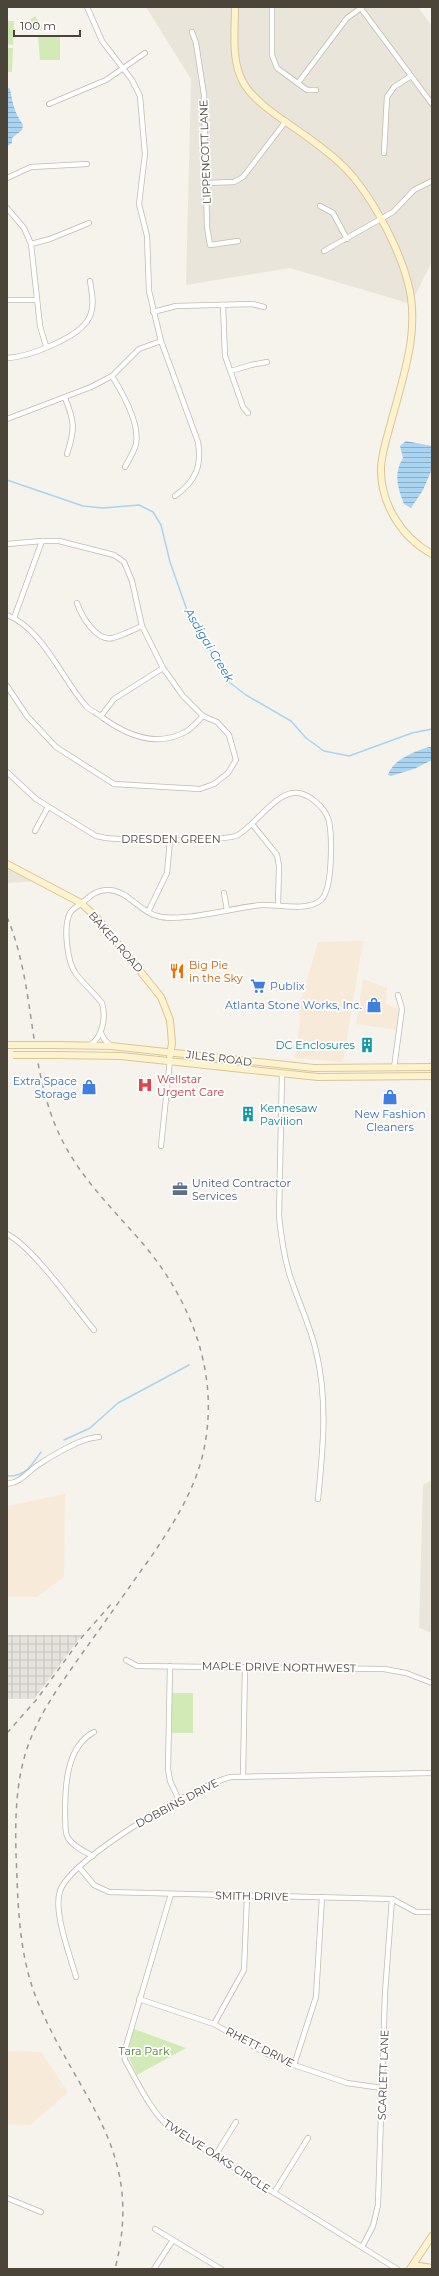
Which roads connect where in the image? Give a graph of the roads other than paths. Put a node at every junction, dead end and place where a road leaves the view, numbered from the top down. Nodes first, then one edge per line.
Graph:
1 (87, 7) edge
2 (235, 7) edge
3 (272, 7) edge
4 (361, 7) edge
5 (192, 32) dead end
6 (145, 53) dead end
7 (122, 69) junction
8 (411, 76) junction
9 (298, 83) junction
10 (316, 90) dead end
11 (50, 104) dead end
12 (432, 104) edge
13 (286, 120) junction
14 (384, 153) dead end
15 (87, 164) dead end
16 (7, 178) edge
17 (432, 181) edge
18 (206, 183) junction
19 (320, 206) dead end
20 (7, 208) edge
21 (380, 220) junction
22 (89, 223) dead end
23 (347, 239) junction
24 (238, 241) dead end
25 (31, 244) junction
26 (324, 251) dead end
27 (90, 281) dead end
28 (7, 300) edge
29 (36, 300) junction
30 (223, 305) junction
31 (264, 307) dead end
32 (153, 312) junction
33 (161, 340) junction
34 (46, 346) junction
35 (7, 358) edge
36 (267, 362) dead end
37 (231, 371) junction
38 (112, 376) junction
39 (65, 398) junction
40 (248, 413) dead end
41 (7, 419) edge
42 (67, 454) dead end
43 (125, 466) dead end
44 (175, 496) dead end
45 (42, 541) junction
46 (7, 544) edge
47 (432, 554) edge
48 (77, 603) dead end
49 (7, 615) edge
50 (14, 618) junction
51 (142, 626) junction
52 (163, 668) junction
53 (7, 686) edge
54 (101, 716) junction
55 (203, 716) junction
56 (7, 772) edge
57 (9, 778) edge
58 (48, 807) junction
59 (252, 824) junction
60 (35, 831) dead end
61 (170, 840) junction
62 (7, 864) edge
63 (224, 892) dead end
64 (81, 903) junction
65 (278, 905) junction
66 (227, 910) junction
67 (148, 912) junction
68 (398, 996) dead end
69 (101, 1033) junction
70 (10, 1045) edge
71 (90, 1045) junction
72 (111, 1046) junction
73 (171, 1052) junction
74 (10, 1055) edge
75 (170, 1060) junction
76 (432, 1067) edge
77 (394, 1068) junction
78 (282, 1073) junction
79 (432, 1076) edge
80 (161, 1146) dead end
81 (7, 1234) edge
82 (94, 1330) dead end
83 (99, 1437) dead end
84 (7, 1484) edge
85 (318, 1499) dead end
86 (126, 1660) dead end
87 (170, 1666) junction
88 (246, 1667) junction
89 (432, 1683) edge
90 (94, 1732) dead end
91 (432, 1773) edge
92 (243, 1777) junction
93 (179, 1800) junction
94 (93, 1856) junction
95 (79, 1867) junction
96 (171, 1894) junction
97 (247, 1896) junction
98 (322, 1897) junction
99 (392, 1899) junction
100 (432, 1912) edge
101 (76, 1977) dead end
102 (139, 1999) junction
103 (214, 2024) junction
104 (294, 2065) junction
105 (382, 2088) junction
106 (236, 2122) dead end
107 (308, 2138) dead end
108 (215, 2156) junction
109 (274, 2193) junction
110 (7, 2198) edge
111 (41, 2212) dead end
112 (156, 2229) dead end
113 (432, 2236) edge
114 (173, 2240) junction
115 (362, 2247) junction
116 (411, 2267) edge
117 (432, 2268) edge
118 (154, 2269) edge
119 (221, 2269) edge
120 (397, 2269) edge

1 - 7 street
2 - 13 street
3 - 9 street
4 - 8 street
4 - 9 street
5 - 18 street, LIPPENCOTT LANE
6 - 7 street
7 - 11 street
7 - 32 street
8 - 12 street
8 - 14 street
9 - 10 street
13 - 18 street
13 - 21 street
15 - 16 street
17 - 21 street
18 - 24 street, LIPPENCOTT LANE
19 - 23 street
20 - 25 street
21 - 23 street
21 - 47 street
22 - 25 street
23 - 26 street
25 - 29 street
27 - 34 street
28 - 29 street
29 - 34 street
30 - 31 street
30 - 32 street
30 - 37 street
32 - 33 street
33 - 38 street
33 - 44 street
34 - 35 street
36 - 37 street
37 - 40 street
38 - 39 street
38 - 43 street
39 - 41 street
39 - 42 street
45 - 46 street
45 - 50 street
45 - 51 street
48 - 51 street
49 - 50 street
50 - 54 street
51 - 52 street
52 - 54 street
52 - 55 street
53 - 55 street
54 - 55 street
56 - 57 street, DRESDEN GREEN
57 - 58 street, DRESDEN GREEN
58 - 60 street
58 - 61 street, DRESDEN GREEN
59 - 61 street, DRESDEN GREEN
59 - 65 street
59 - 65 street, DRESDEN GREEN
61 - 67 street
62 - 64 street, BAKER ROAD
63 - 66 street
64 - 67 street, DRESDEN GREEN
64 - 69 street, DRESDEN GREEN
64 - 73 street, BAKER ROAD
65 - 66 street, DRESDEN GREEN
66 - 67 street, DRESDEN GREEN
68 - 77 street
69 - 71 street
69 - 72 street
70 - 71 street, JILES ROAD, bridge
71 - 72 street, JILES ROAD
72 - 73 street, JILES ROAD
73 - 75 street, BAKER ROAD
73 - 77 street, JILES ROAD
74 - 75 street, JILES ROAD, bridge
75 - 78 street, JILES ROAD
75 - 80 street
76 - 77 street, JILES ROAD
78 - 79 street, JILES ROAD
78 - 85 street
81 - 82 street
83 - 84 street
86 - 87 street, MAPLE DRIVE NORTHWEST
87 - 88 street, MAPLE DRIVE NORTHWEST
87 - 93 street
88 - 89 street, MAPLE DRIVE NORTHWEST
88 - 92 street
90 - 94 street
91 - 92 street, DOBBINS DRIVE
92 - 93 street, DOBBINS DRIVE
93 - 94 street, DOBBINS DRIVE
94 - 95 street, DOBBINS DRIVE
95 - 96 street, SMITH DRIVE
95 - 101 street, DOBBINS DRIVE
96 - 97 street, SMITH DRIVE
96 - 102 street, TWELVE OAKS CIRCLE
97 - 98 street, SMITH DRIVE
97 - 103 street
98 - 99 street, SMITH DRIVE
98 - 104 street
99 - 100 street, SMITH DRIVE
99 - 105 street, SCARLETT LANE
102 - 103 street, RHETT DRIVE
102 - 108 street, TWELVE OAKS CIRCLE
103 - 104 street, RHETT DRIVE
104 - 105 street, RHETT DRIVE
105 - 115 street, SCARLETT LANE
106 - 108 street
107 - 109 street
108 - 109 street, TWELVE OAKS CIRCLE
109 - 115 street, TWELVE OAKS CIRCLE
110 - 111 street
112 - 114 street
113 - 116 street
114 - 118 street
114 - 119 street
115 - 120 street, TWELVE OAKS CIRCLE
116 - 117 street

